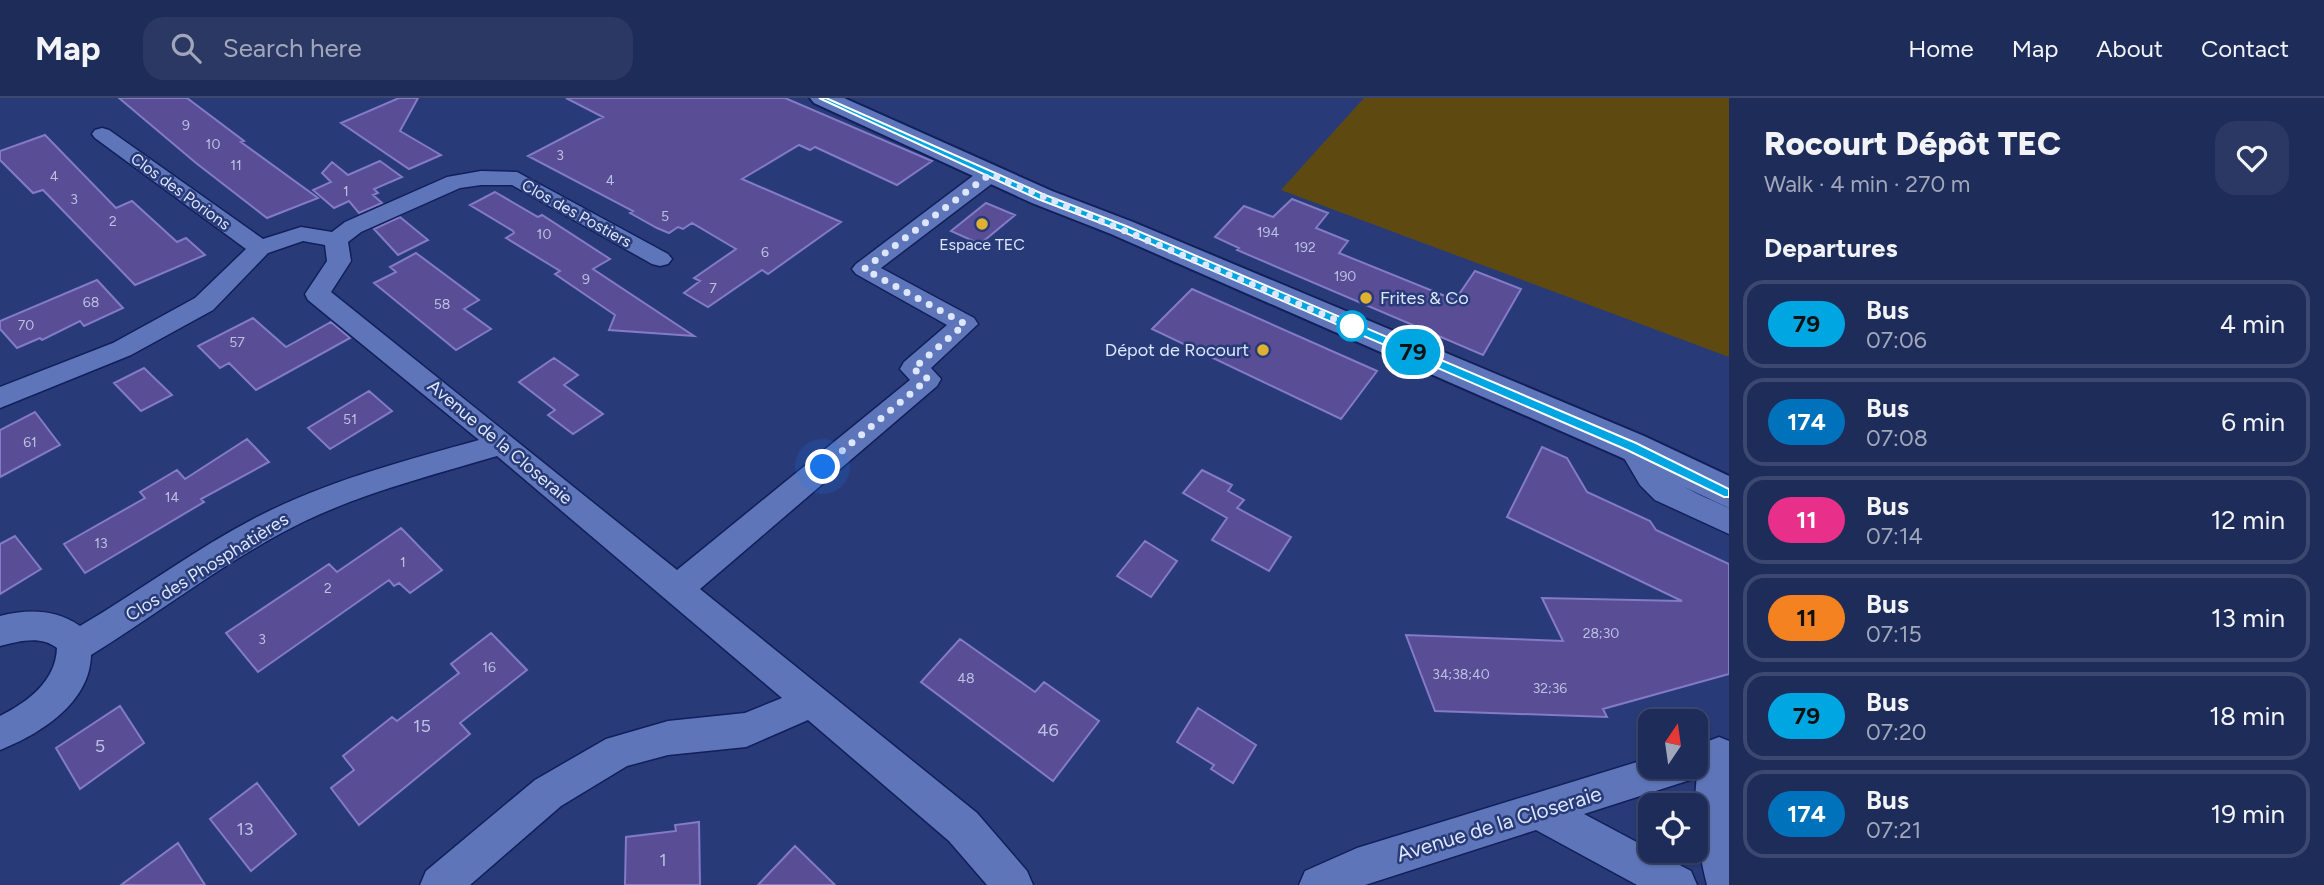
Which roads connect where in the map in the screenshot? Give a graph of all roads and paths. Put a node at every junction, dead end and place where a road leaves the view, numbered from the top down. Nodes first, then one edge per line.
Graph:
1 (823, 98) edge
2 (102, 134) dead end
3 (990, 174) junction
4 (336, 240) junction
5 (260, 248) junction
6 (660, 259) dead end
7 (0, 398) edge
8 (503, 444) junction
9 (1632, 446) junction
10 (1729, 483) edge
11 (1729, 493) edge
12 (1729, 522) edge
13 (676, 590) junction
14 (0, 631) edge
15 (74, 647) junction
16 (811, 702) junction
17 (0, 733) edge
18 (1714, 755) edge
19 (1641, 779) edge
20 (1541, 812) junction
21 (440, 885) edge
22 (1013, 885) edge
23 (1319, 885) edge
24 (1677, 885) edge
25 (1727, 885) edge

1 - 3 main road
2 - 5 street, Clos des Porions
3 - 9 main road
3 - 13 street
4 - 5 street
4 - 6 street, Clos des Postiers
4 - 8 street, Avenue de la Closeraie
5 - 7 street
8 - 13 street, Avenue de la Closeraie
8 - 15 street, Clos des Phosphatières
9 - 10 main road
9 - 11 main road
9 - 12 street
13 - 16 street, Avenue de la Closeraie
14 - 15 street
15 - 17 street
16 - 21 street
16 - 22 street, Avenue de la Closeraie
18 - 25 street
19 - 20 street, Avenue de la Closeraie
20 - 23 street, Avenue de la Closeraie
20 - 24 street

